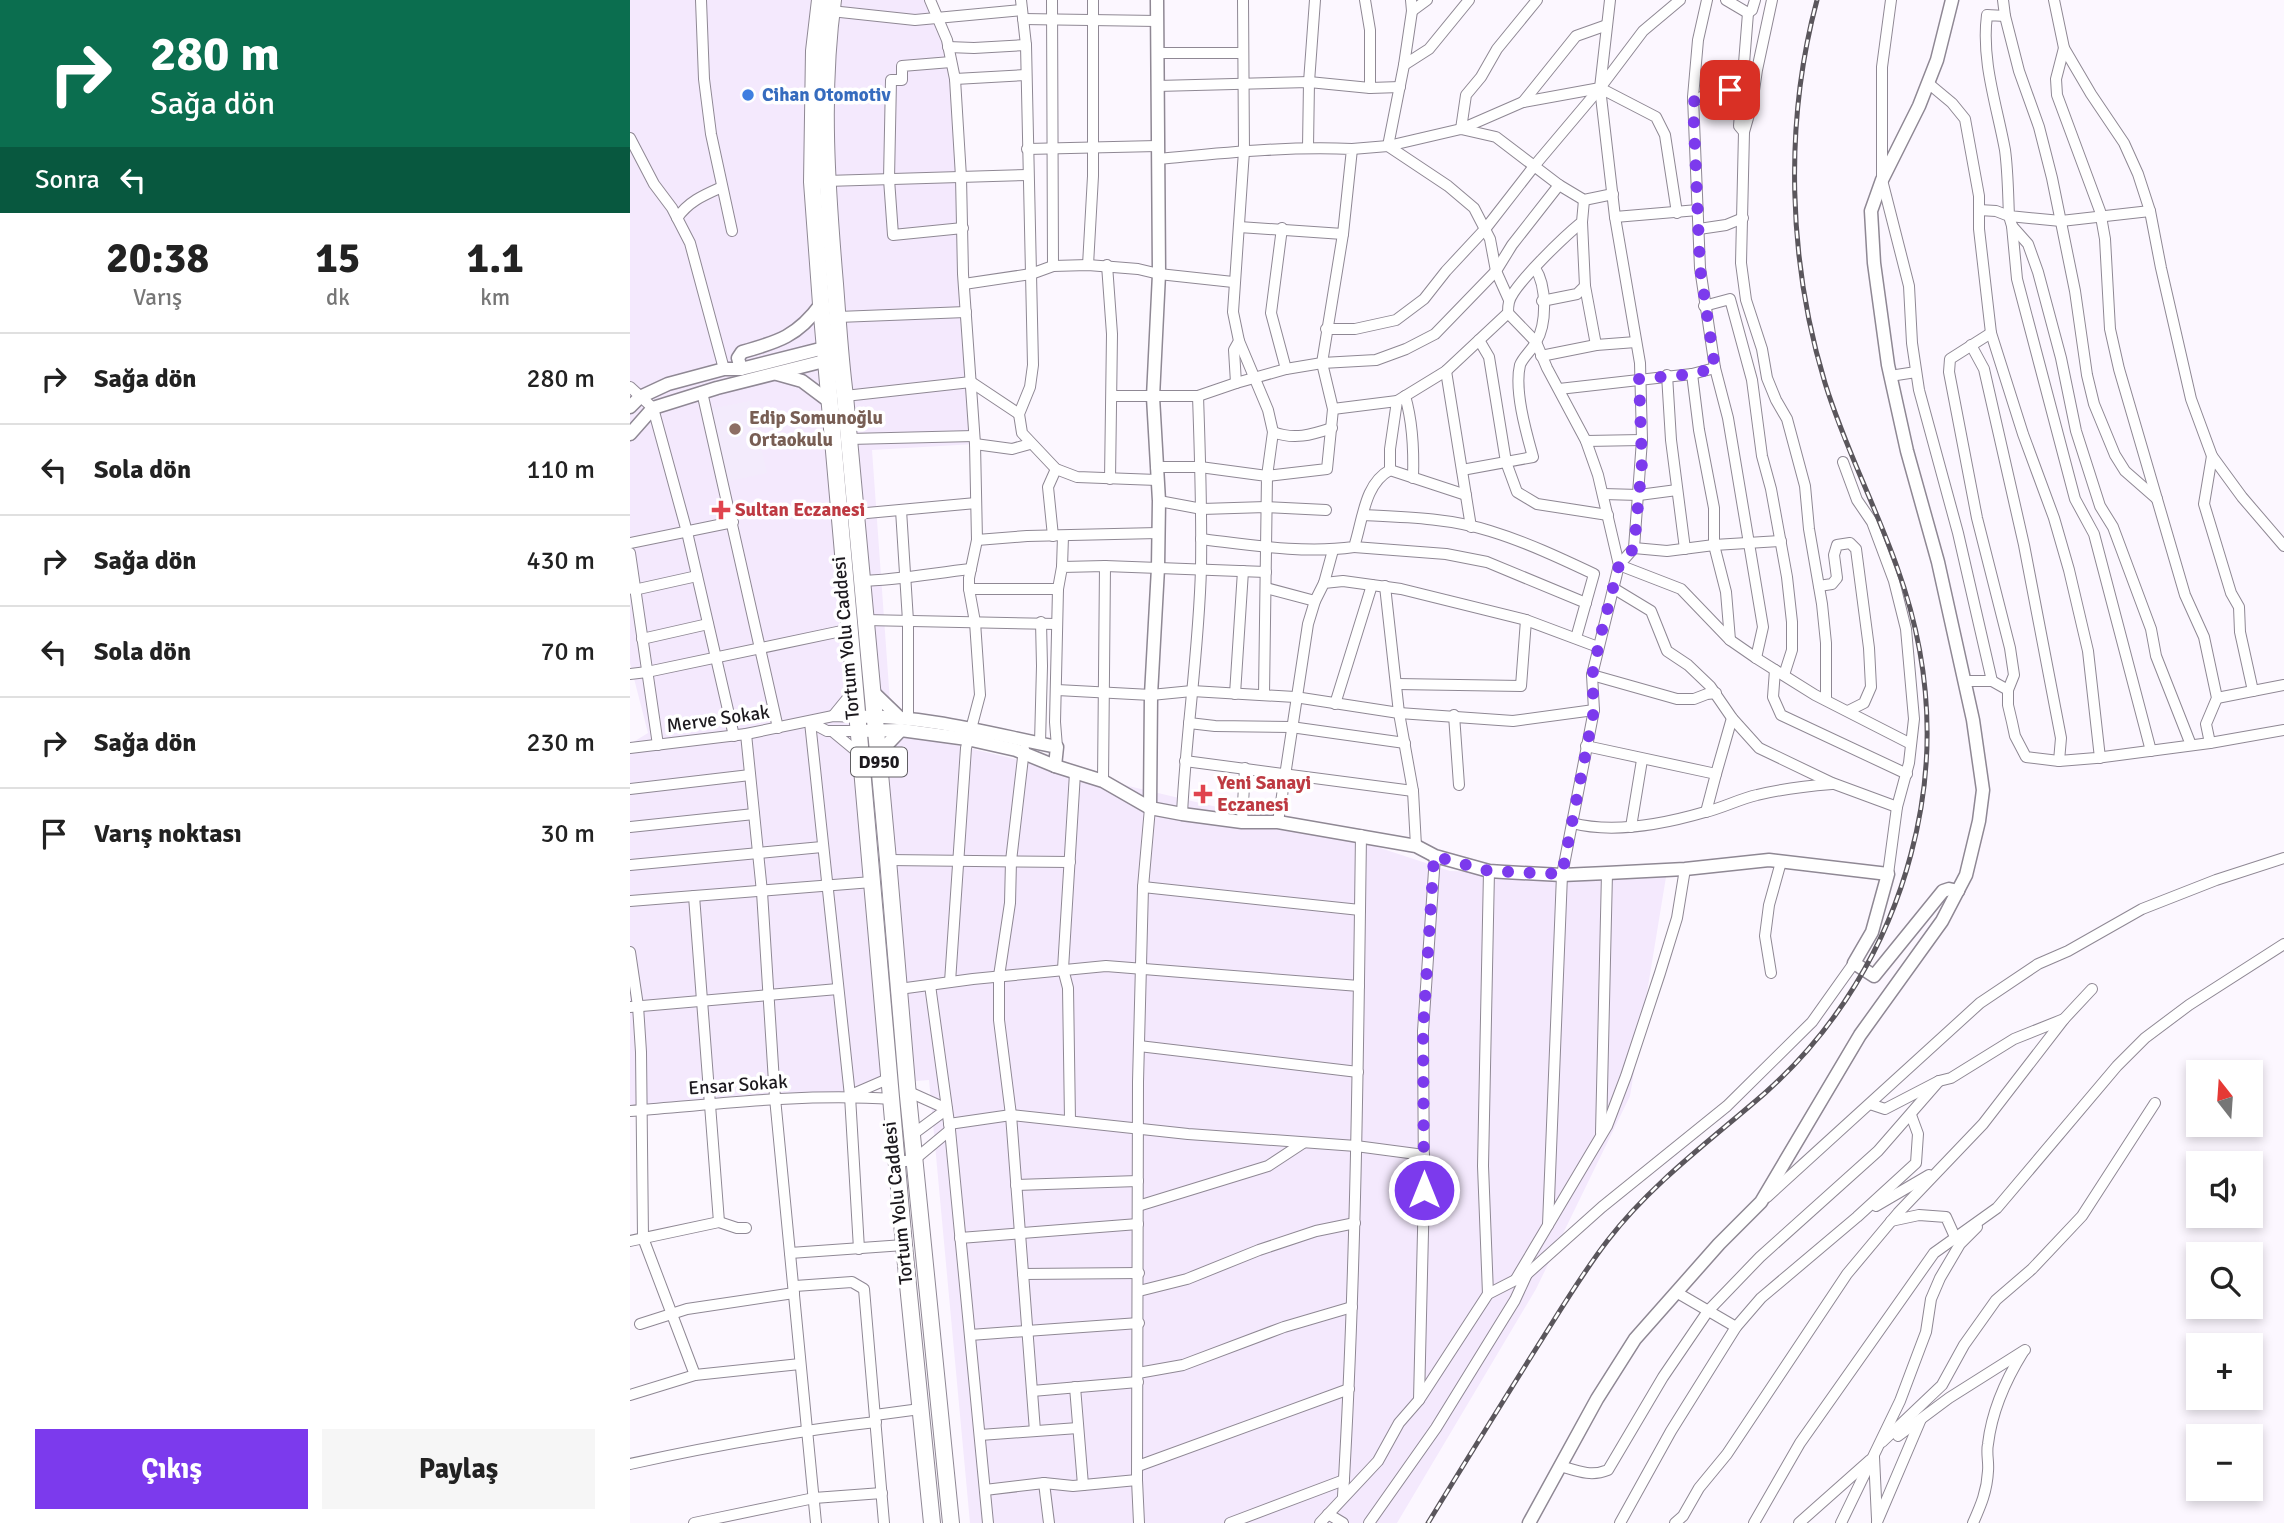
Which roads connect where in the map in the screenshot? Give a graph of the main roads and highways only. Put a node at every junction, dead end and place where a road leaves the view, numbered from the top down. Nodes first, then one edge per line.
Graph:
1 (828, 4) edge
2 (832, 352) junction
3 (838, 399) junction
4 (858, 624) junction
5 (867, 723) junction
6 (900, 1095) junction
7 (932, 1523) edge
8 (951, 1523) edge

1 - 2 highway, Tortum Yolu Caddesi / D950
1 - 2 highway, Tortum Yolu Caddesi / D950
2 - 3 highway, Tortum Yolu Caddesi / D950
3 - 4 highway, Tortum Yolu Caddesi / D950
3 - 4 highway, Tortum Yolu Caddesi / D950
4 - 5 highway, Tortum Yolu Caddesi / D950
4 - 5 highway, Tortum Yolu Caddesi / D950
5 - 6 highway, Tortum Yolu Caddesi / D950
5 - 6 highway, Tortum Yolu Caddesi / D950
6 - 7 highway, Tortum Yolu Caddesi / D950
6 - 8 highway, Tortum Yolu Caddesi / D950

